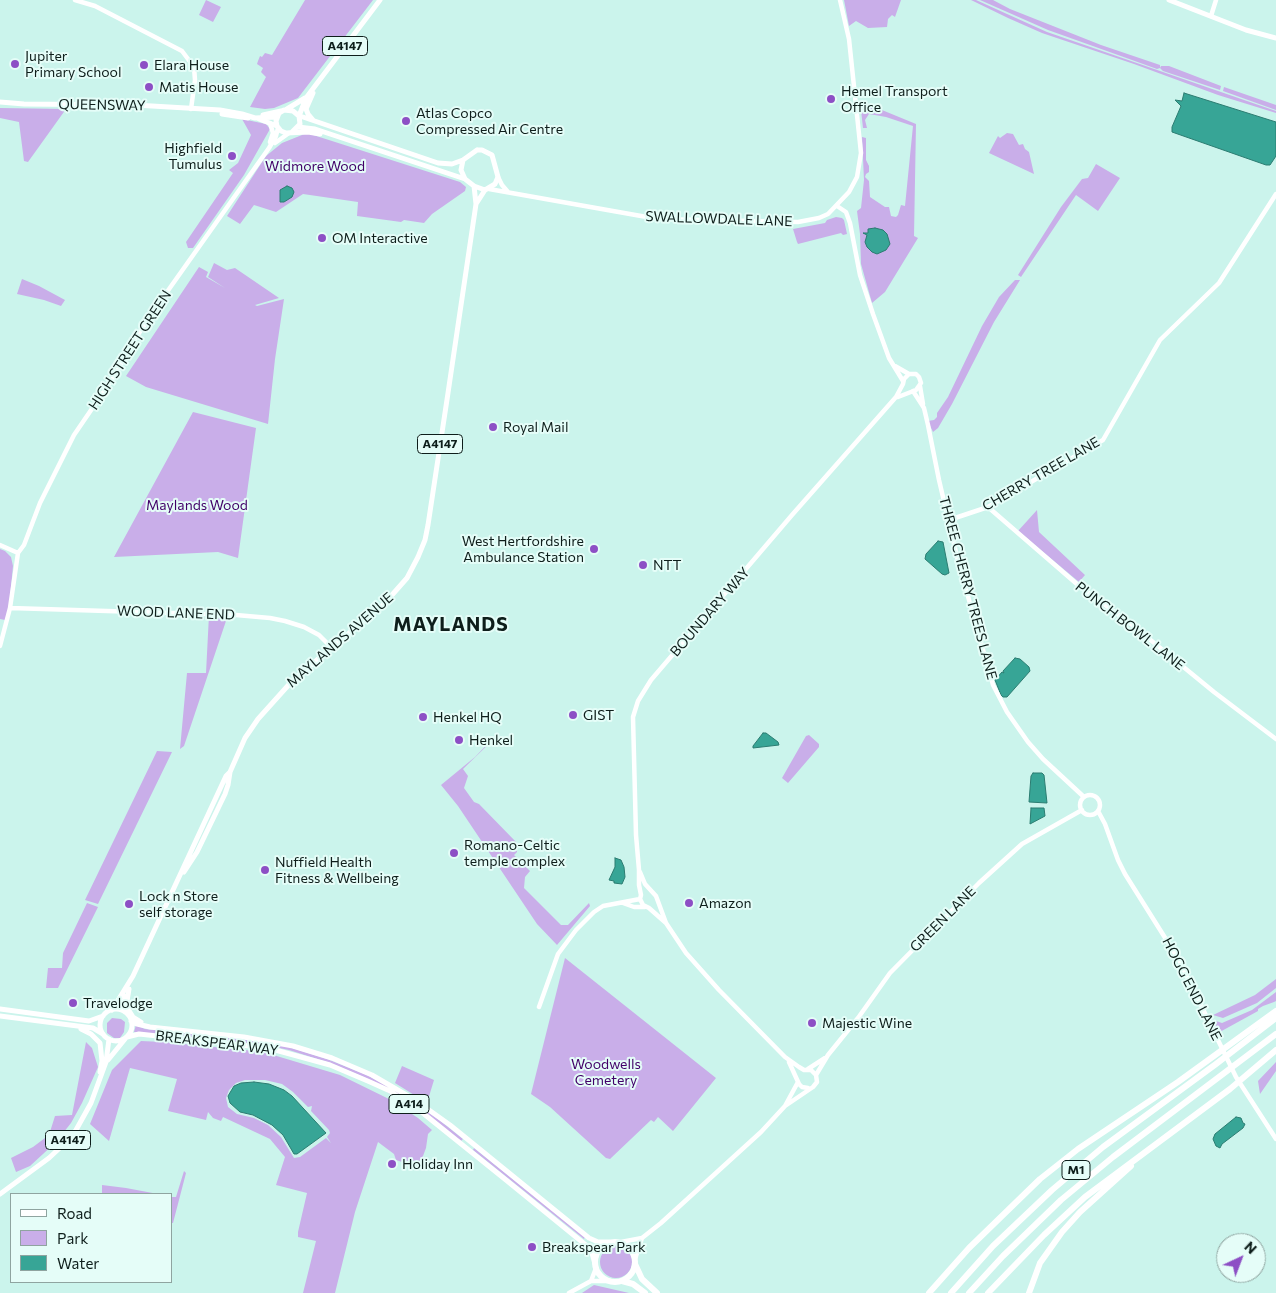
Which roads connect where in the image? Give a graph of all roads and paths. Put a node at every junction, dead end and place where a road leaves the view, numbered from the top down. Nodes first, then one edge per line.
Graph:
1 (74, 0) edge
2 (380, 0) edge
3 (840, 0) edge
4 (1169, 0) edge
5 (1216, 0) edge
6 (1211, 16) junction
7 (1276, 38) edge
8 (323, 75) junction
9 (306, 98) junction
10 (0, 102) edge
11 (192, 109) junction
12 (285, 110) junction
13 (299, 116) junction
14 (277, 117) junction
15 (255, 118) junction
16 (270, 123) junction
17 (322, 125) junction
18 (278, 127) junction
19 (298, 127) junction
20 (291, 132) junction
21 (348, 140) junction
22 (269, 148) junction
23 (261, 158) junction
24 (463, 160) junction
25 (498, 177) junction
26 (465, 179) junction
27 (474, 186) junction
28 (487, 189) junction
29 (508, 192) junction
30 (1276, 194) edge
31 (476, 204) junction
32 (838, 206) junction
33 (893, 364) junction
34 (909, 374) junction
35 (903, 382) junction
36 (920, 386) junction
37 (912, 391) junction
38 (896, 397) junction
39 (924, 408) junction
40 (988, 507) junction
41 (949, 520) junction
42 (0, 545) edge
43 (18, 553) junction
44 (10, 608) junction
45 (0, 646) edge
46 (332, 648) junction
47 (1276, 739) edge
48 (230, 772) junction
49 (228, 784) junction
50 (218, 794) junction
51 (1084, 797) junction
52 (1082, 810) junction
53 (1098, 811) junction
54 (206, 833) junction
55 (197, 840) junction
56 (640, 870) junction
57 (180, 878) junction
58 (650, 891) junction
59 (641, 897) junction
60 (657, 900) junction
61 (621, 902) junction
62 (647, 907) junction
63 (666, 923) junction
64 (133, 976) junction
65 (129, 989) junction
66 (539, 1007) dead end
67 (0, 1008) edge
68 (112, 1010) junction
69 (1276, 1011) edge
70 (125, 1012) junction
71 (0, 1016) edge
72 (103, 1016) junction
73 (1276, 1018) edge
74 (131, 1021) junction
75 (66, 1025) junction
76 (150, 1027) junction
77 (103, 1034) junction
78 (1276, 1034) edge
79 (126, 1038) junction
80 (109, 1039) junction
81 (1237, 1043) junction
82 (1276, 1050) edge
83 (828, 1055) junction
84 (785, 1057) junction
85 (1214, 1060) junction
86 (106, 1062) junction
87 (806, 1070) junction
88 (816, 1075) junction
89 (100, 1080) junction
90 (798, 1080) junction
91 (809, 1089) junction
92 (785, 1106) junction
93 (1276, 1138) edge
94 (1155, 1146) junction
95 (0, 1194) edge
96 (642, 1238) junction
97 (609, 1242) junction
98 (621, 1242) junction
99 (635, 1261) junction
100 (595, 1266) junction
101 (591, 1281) junction
102 (611, 1281) junction
103 (622, 1281) junction
104 (569, 1293) edge
105 (645, 1293) edge
106 (657, 1293) edge
107 (930, 1293) edge
108 (950, 1293) edge
109 (969, 1293) edge
110 (988, 1293) edge
111 (1029, 1293) edge

1 - 11 street
2 - 8 main road, A4147
3 - 32 street
4 - 6 main road
5 - 6 street
6 - 7 main road
8 - 9 main road, A4147
8 - 17 main road, A4147
9 - 12 main road
9 - 13 main road
10 - 11 main road, QUEENSWAY
11 - 15 main road, QUEENSWAY
12 - 13 main road
12 - 14 main road
12 - 15 main road, QUEENSWAY
13 - 17 main road, A4147
13 - 19 main road
14 - 15 main road, QUEENSWAY
14 - 18 main road
15 - 16 main road, QUEENSWAY
16 - 18 main road, QUEENSWAY
16 - 23 street, HIGH STREET GREEN
17 - 24 main road, A4147
18 - 20 main road
18 - 22 street, HIGH STREET GREEN
19 - 20 main road
19 - 21 main road
20 - 21 main road
20 - 22 street, HIGH STREET GREEN
21 - 26 main road
22 - 23 street, HIGH STREET GREEN
23 - 43 street, HIGH STREET GREEN
24 - 25 main road
24 - 26 main road
25 - 28 main road
25 - 29 street
26 - 27 main road
27 - 28 main road
27 - 31 main road, MAYLANDS AVENUE / A4147
28 - 29 street, SWALLOWDALE LANE
28 - 31 main road, MAYLANDS AVENUE / A4147
29 - 32 street, SWALLOWDALE LANE
30 - 40 street, CHERRY TREE LANE
31 - 46 main road, MAYLANDS AVENUE / A4147
32 - 33 street, THREE CHERRY TREES LANE
33 - 34 street
33 - 35 street, THREE CHERRY TREES LANE
34 - 35 street
34 - 36 street
35 - 37 street, THREE CHERRY TREES LANE
35 - 38 street, BOUNDARY WAY
36 - 37 street
36 - 39 street, THREE CHERRY TREES LANE
37 - 38 street, BOUNDARY WAY
37 - 39 street, THREE CHERRY TREES LANE
38 - 56 street, BOUNDARY WAY
39 - 41 street, THREE CHERRY TREES LANE
40 - 41 street, CHERRY TREE LANE
40 - 47 street, PUNCH BOWL LANE
41 - 51 street, THREE CHERRY TREES LANE
42 - 43 street
43 - 44 street, HIGH STREET GREEN
44 - 45 street, HIGH STREET GREEN
44 - 46 street, WOOD LANE END
46 - 48 main road, MAYLANDS AVENUE / A4147
48 - 49 main road, MAYLANDS AVENUE / A4147
48 - 50 main road, MAYLANDS AVENUE / A4147
49 - 50 main road
49 - 54 main road, MAYLANDS AVENUE / A4147
50 - 55 main road, MAYLANDS AVENUE / A4147
51 - 52 street
51 - 53 street
52 - 53 street
52 - 83 street, GREEN LANE
53 - 93 street, HOGG END LANE
54 - 55 main road
54 - 57 main road, MAYLANDS AVENUE / A4147
55 - 57 main road, MAYLANDS AVENUE / A4147
56 - 58 street, BOUNDARY WAY
56 - 59 street, BOUNDARY WAY
57 - 64 main road, MAYLANDS AVENUE / A4147
58 - 59 street
58 - 60 street
59 - 61 street
59 - 62 street
60 - 62 street
60 - 63 street
61 - 62 street
61 - 66 street
62 - 63 street
63 - 84 street
64 - 65 main road, MAYLANDS AVENUE / A4147
64 - 68 main road, MAYLANDS AVENUE / A4147
65 - 70 main road, MAYLANDS AVENUE / A4147
65 - 76 main road
67 - 72 main road
68 - 70 main road
68 - 72 main road
69 - 81 highway, M1
70 - 74 main road
71 - 75 main road
72 - 77 main road
73 - 81 highway, M1
74 - 76 main road, BREAKSPEAR WAY / A414
74 - 79 main road
75 - 77 main road
75 - 89 main road, A4147
76 - 97 main road, BREAKSPEAR WAY / A414
77 - 80 main road
78 - 109 highway, M1
79 - 80 main road
79 - 86 main road, A4147
79 - 100 main road, BREAKSPEAR WAY / A414
80 - 86 main road, A4147
81 - 85 highway, M1
82 - 94 highway, M1
83 - 87 street, GREEN LANE
83 - 88 street, GREEN LANE
84 - 87 street
84 - 90 street
85 - 107 highway, M1
85 - 108 highway, M1
86 - 89 main road, A4147
87 - 88 street
87 - 90 street
88 - 91 street
89 - 95 main road, A4147
90 - 91 street
90 - 92 street
91 - 92 street
92 - 96 street
94 - 110 highway, M1
94 - 111 highway, M1
96 - 98 street
96 - 99 street
97 - 98 highway
97 - 100 highway
98 - 99 highway
99 - 103 highway
99 - 106 highway
100 - 101 street
100 - 102 highway
101 - 102 street
101 - 104 street
102 - 103 highway
103 - 105 highway

